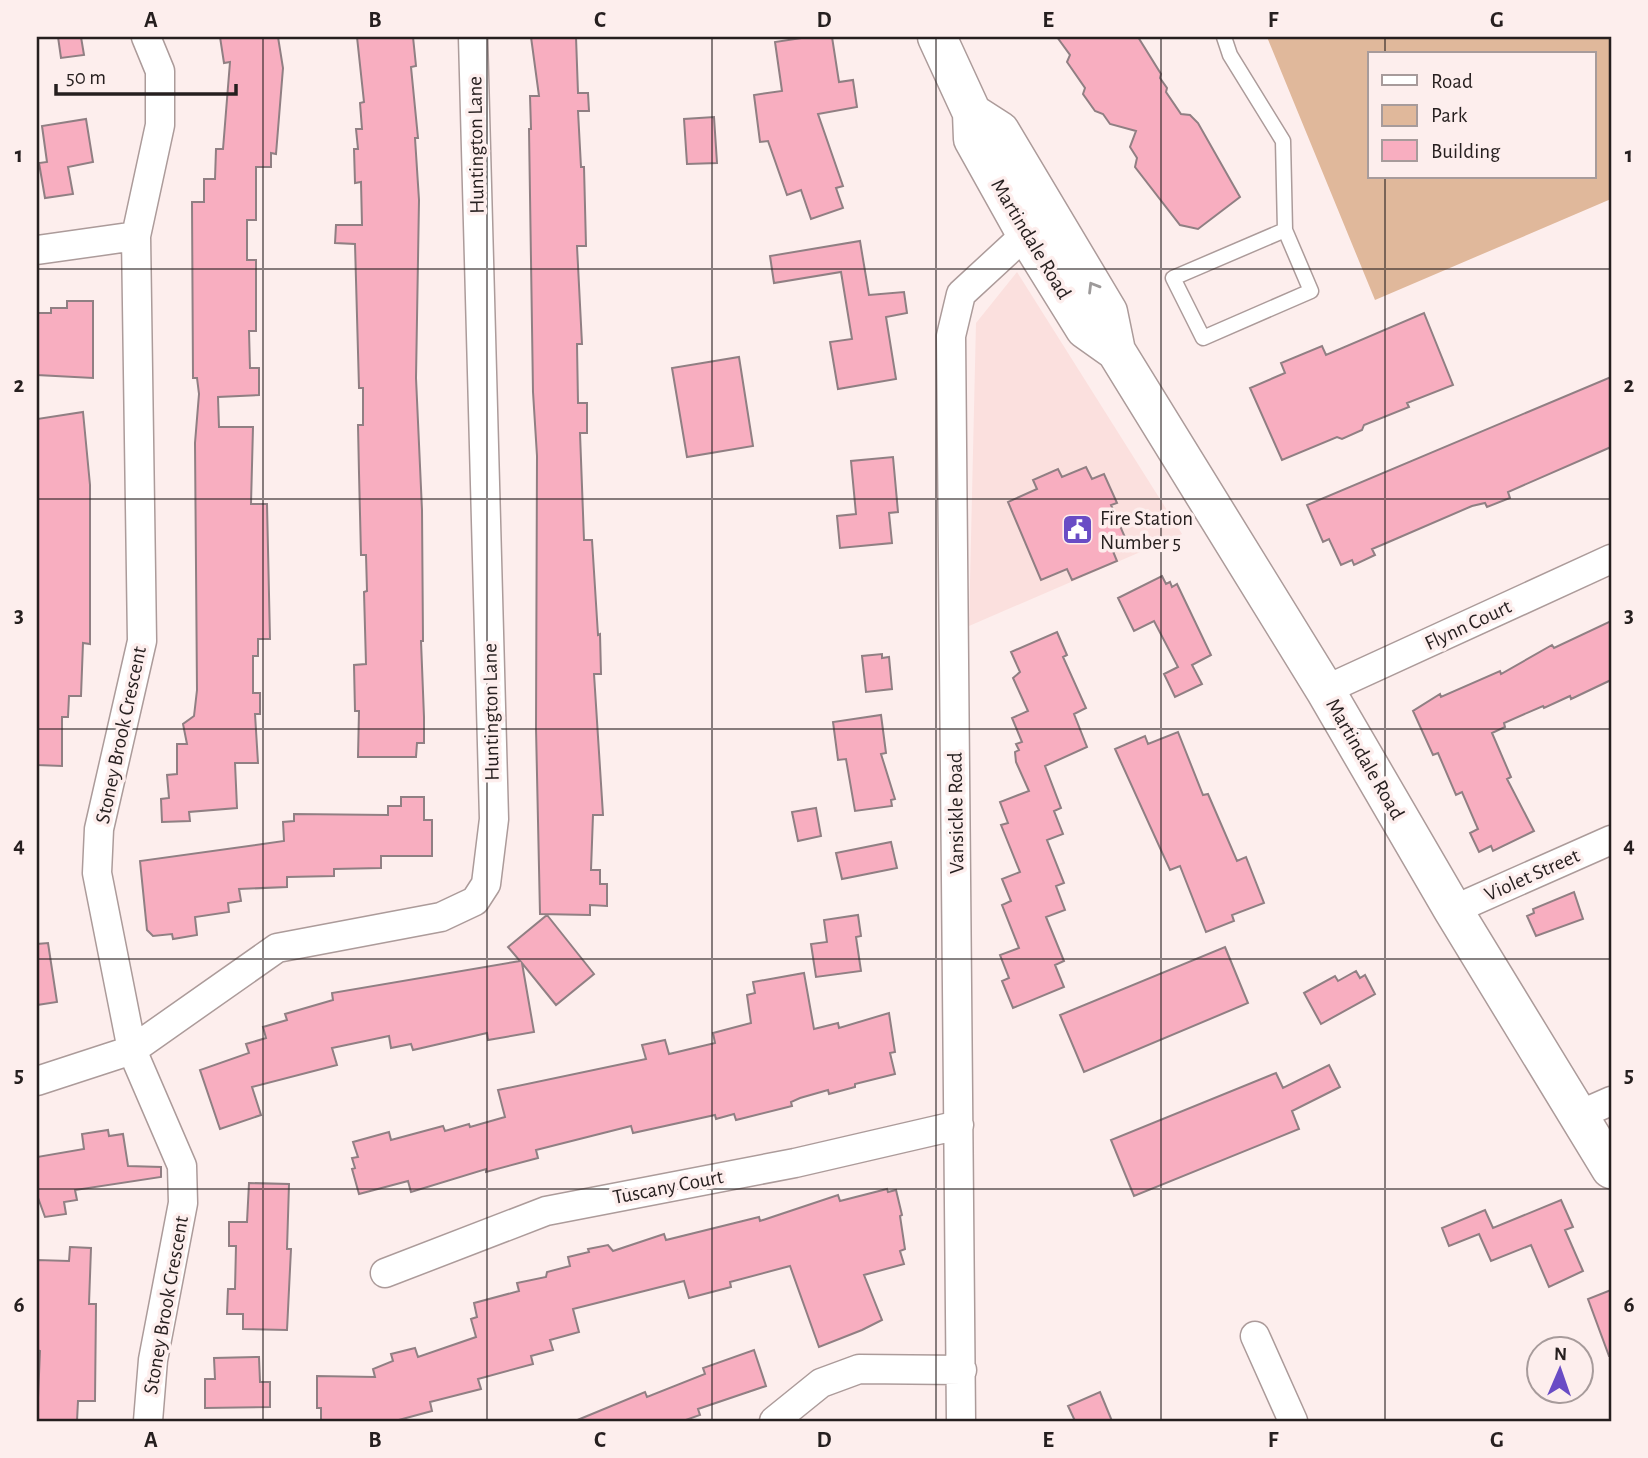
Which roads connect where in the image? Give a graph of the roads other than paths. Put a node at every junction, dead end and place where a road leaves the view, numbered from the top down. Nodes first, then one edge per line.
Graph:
1 (146, 37) edge
2 (473, 37) edge
3 (937, 37) edge
4 (1224, 37) edge
5 (972, 113) junction
6 (1285, 230) junction
7 (1026, 234) junction
8 (136, 236) junction
9 (37, 250) edge
10 (1116, 351) junction
11 (1611, 559) edge
12 (1325, 690) junction
13 (1611, 840) edge
14 (1453, 909) junction
15 (132, 1050) junction
16 (37, 1081) edge
17 (1595, 1108) edge
18 (959, 1125) junction
19 (1611, 1169) edge
20 (385, 1273) dead end
21 (1255, 1336) dead end
22 (962, 1370) junction
23 (148, 1421) edge
24 (774, 1421) edge
25 (961, 1421) edge
26 (1293, 1421) edge

1 - 8 street, Stoney Brook Crescent
2 - 15 street, Huntington Lane
3 - 5 main road, Martindale Road
4 - 6 lane
5 - 7 main road, Martindale Road
10 -> 5 main road, Martindale Road
6 - 6 lane
7 - 10 main road, Martindale Road
7 - 18 street, Vansickle Road
8 - 9 street
8 - 15 street, Stoney Brook Crescent
10 - 12 main road, Martindale Road
11 - 12 street, Flynn Court
12 - 14 main road, Martindale Road
13 - 14 street, Violet Street
14 - 17 main road, Martindale Road
15 - 16 street, Huntington Lane
15 - 23 street, Stoney Brook Crescent
17 - 19 main road, Martindale Road
18 - 20 street, Tuscany Court
18 - 22 street, Vansickle Road
21 - 26 street
22 - 24 street
22 - 25 street, Vansickle Road

